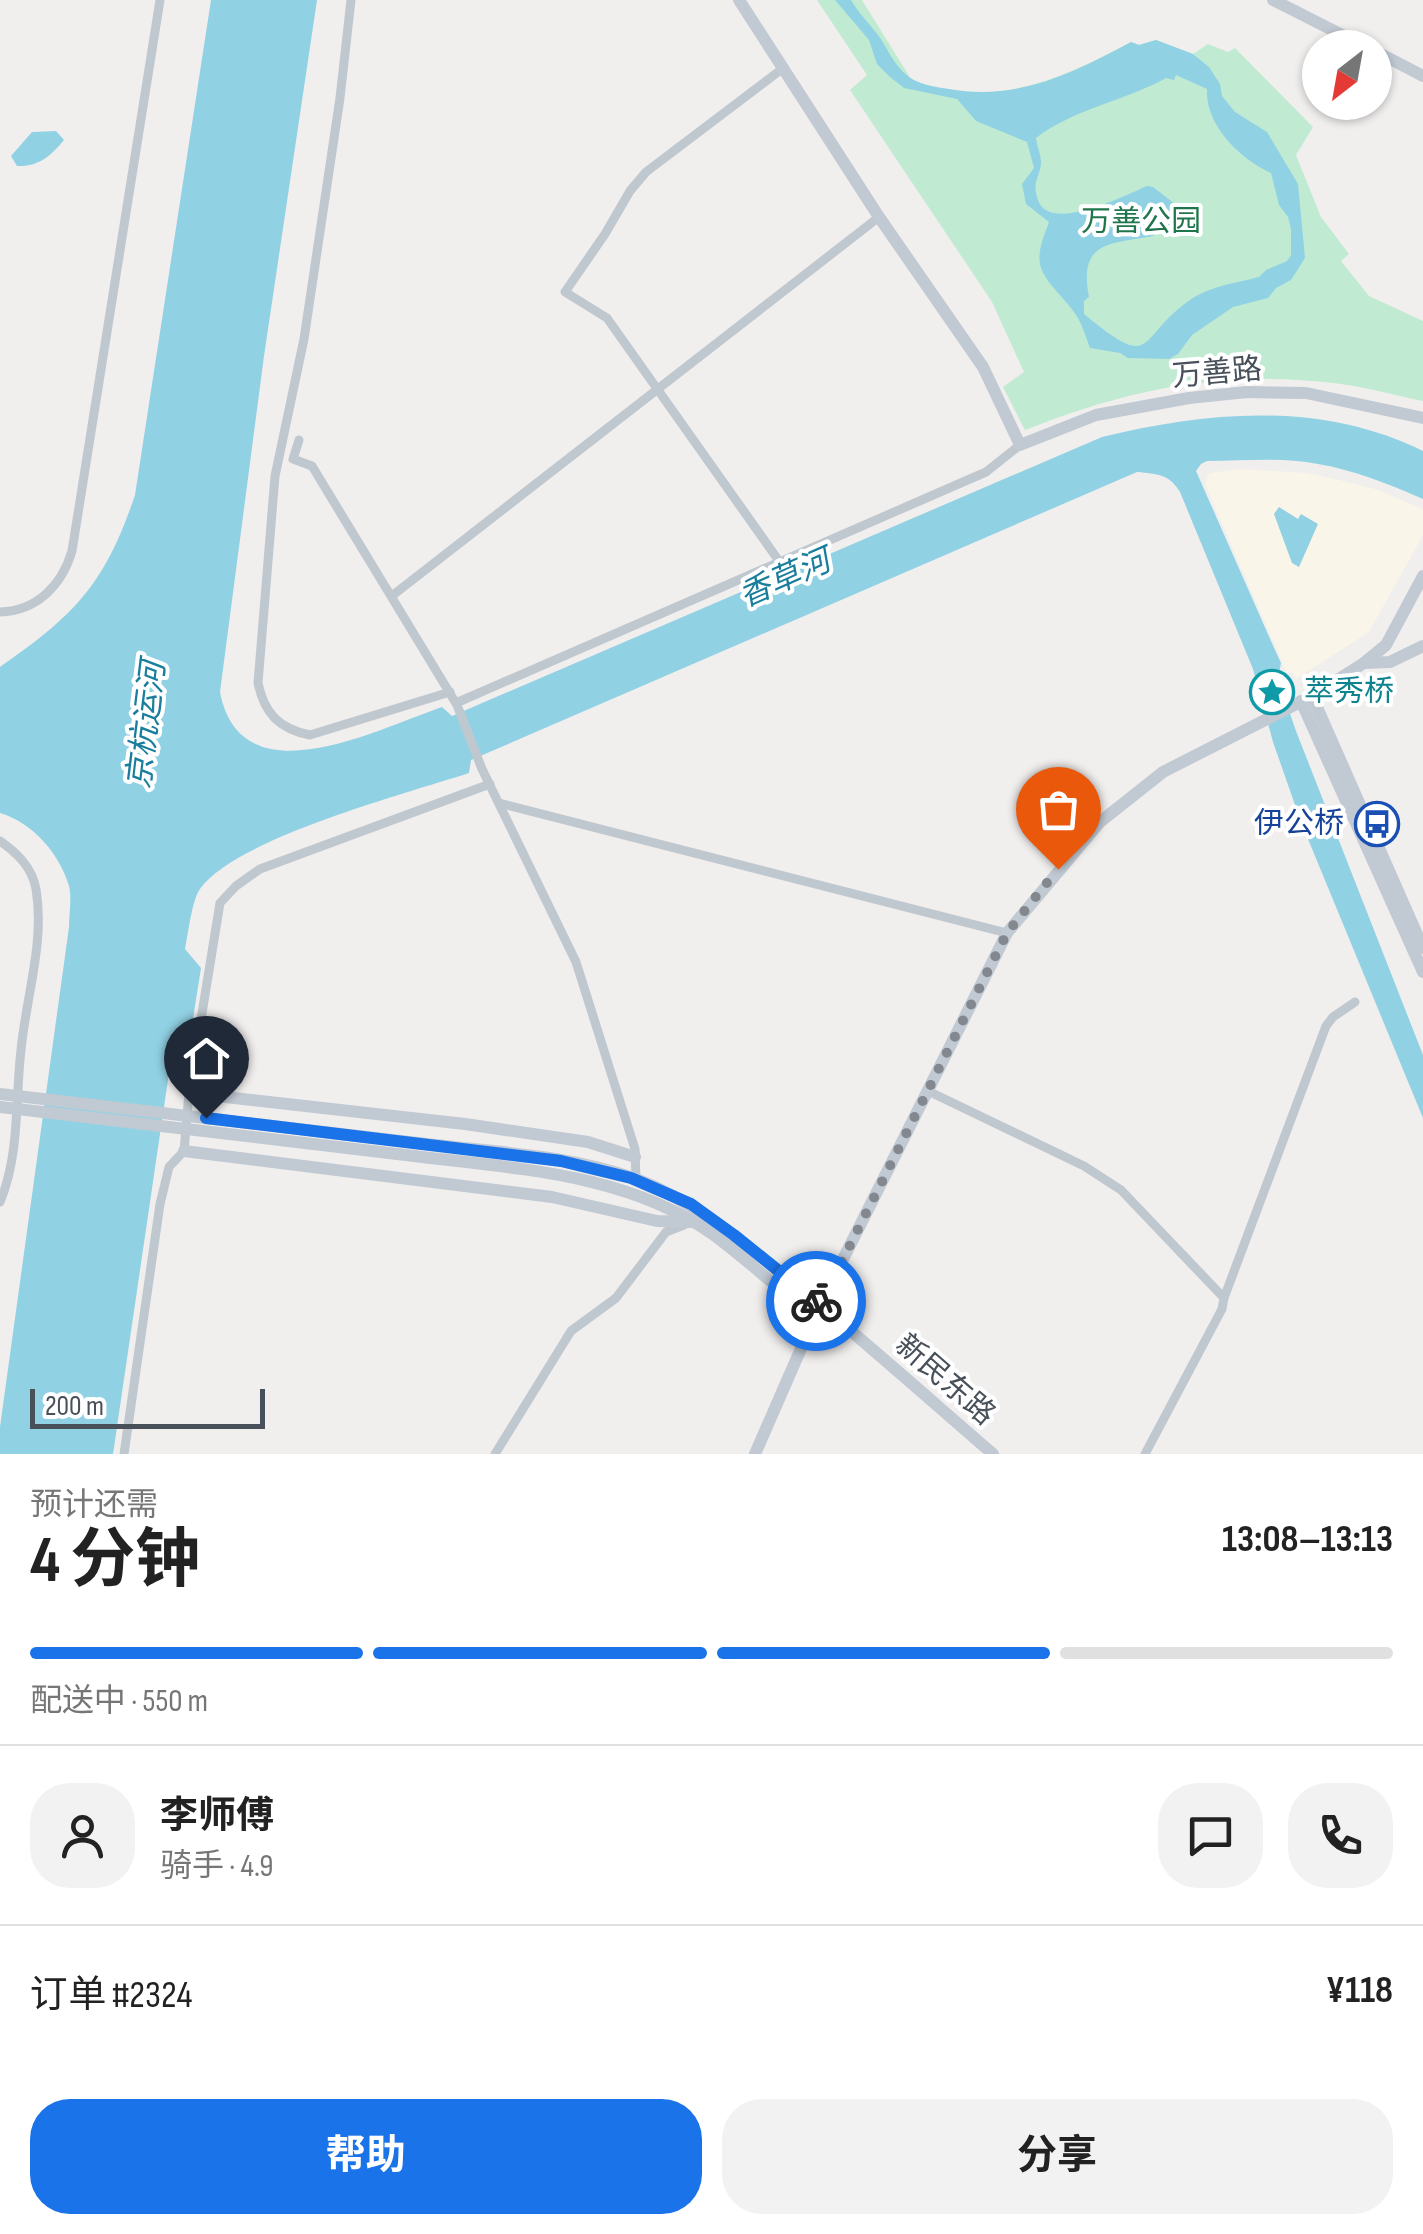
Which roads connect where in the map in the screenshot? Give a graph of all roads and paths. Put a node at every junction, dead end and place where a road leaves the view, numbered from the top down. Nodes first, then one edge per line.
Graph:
1 (160, 0) edge
2 (350, 0) edge
3 (738, 0) edge
4 (1273, 0) edge
5 (1332, 30) edge
6 (1392, 60) edge
7 (782, 69) junction
8 (1423, 76) edge
9 (879, 217) junction
10 (656, 388) junction
11 (1423, 418) edge
12 (299, 440) dead end
13 (1020, 445) junction
14 (779, 561) junction
15 (1423, 576) edge
16 (393, 595) junction
17 (0, 612) edge
18 (1423, 646) edge
19 (1364, 663) junction
20 (450, 692) junction
21 (1301, 702) junction
22 (457, 704) junction
23 (490, 784) junction
24 (499, 803) junction
25 (0, 840) edge
26 (1007, 933) junction
27 (1423, 948) edge
28 (1423, 972) edge
29 (1355, 1002) dead end
30 (928, 1091) junction
31 (189, 1093) junction
32 (0, 1094) edge
33 (0, 1107) edge
34 (416, 1150) junction
35 (184, 1151) junction
36 (635, 1157) junction
37 (636, 1179) junction
38 (608, 1186) junction
39 (0, 1202) edge
40 (642, 1217) junction
41 (691, 1222) junction
42 (666, 1232) junction
43 (1224, 1298) junction
44 (817, 1312) junction
45 (124, 1454) edge
46 (495, 1454) edge
47 (755, 1454) edge
48 (992, 1454) edge
49 (1145, 1454) edge

1 - 17 street
2 - 20 street
3 - 7 street
4 - 5 street
6 - 8 street
7 - 9 street
7 - 10 street
9 - 10 street
9 - 13 street
10 - 14 street
10 - 16 street
11 - 13 street, 万善路
12 - 16 street
13 - 14 street
14 - 22 street
15 - 19 street
16 - 20 street
18 - 19 street
19 - 21 street
20 - 22 street
21 - 26 street
21 - 27 street
21 - 28 street
22 - 23 street
23 - 24 street
23 - 31 street
24 - 26 street
24 - 36 street
25 - 39 street
26 - 30 street
29 - 43 street
30 - 43 street
30 - 44 street
31 - 35 street
31 - 36 street
32 - 34 street, bridge
33 - 34 street, bridge
34 - 37 street
34 - 38 street
35 - 40 street
35 - 45 street
36 - 37 street
37 - 44 street
38 - 40 street
38 - 41 street
40 - 41 street
40 - 42 street
41 - 42 street
41 - 44 street
42 - 46 street
43 - 49 street
44 - 47 street
44 - 48 street, 新民东路

